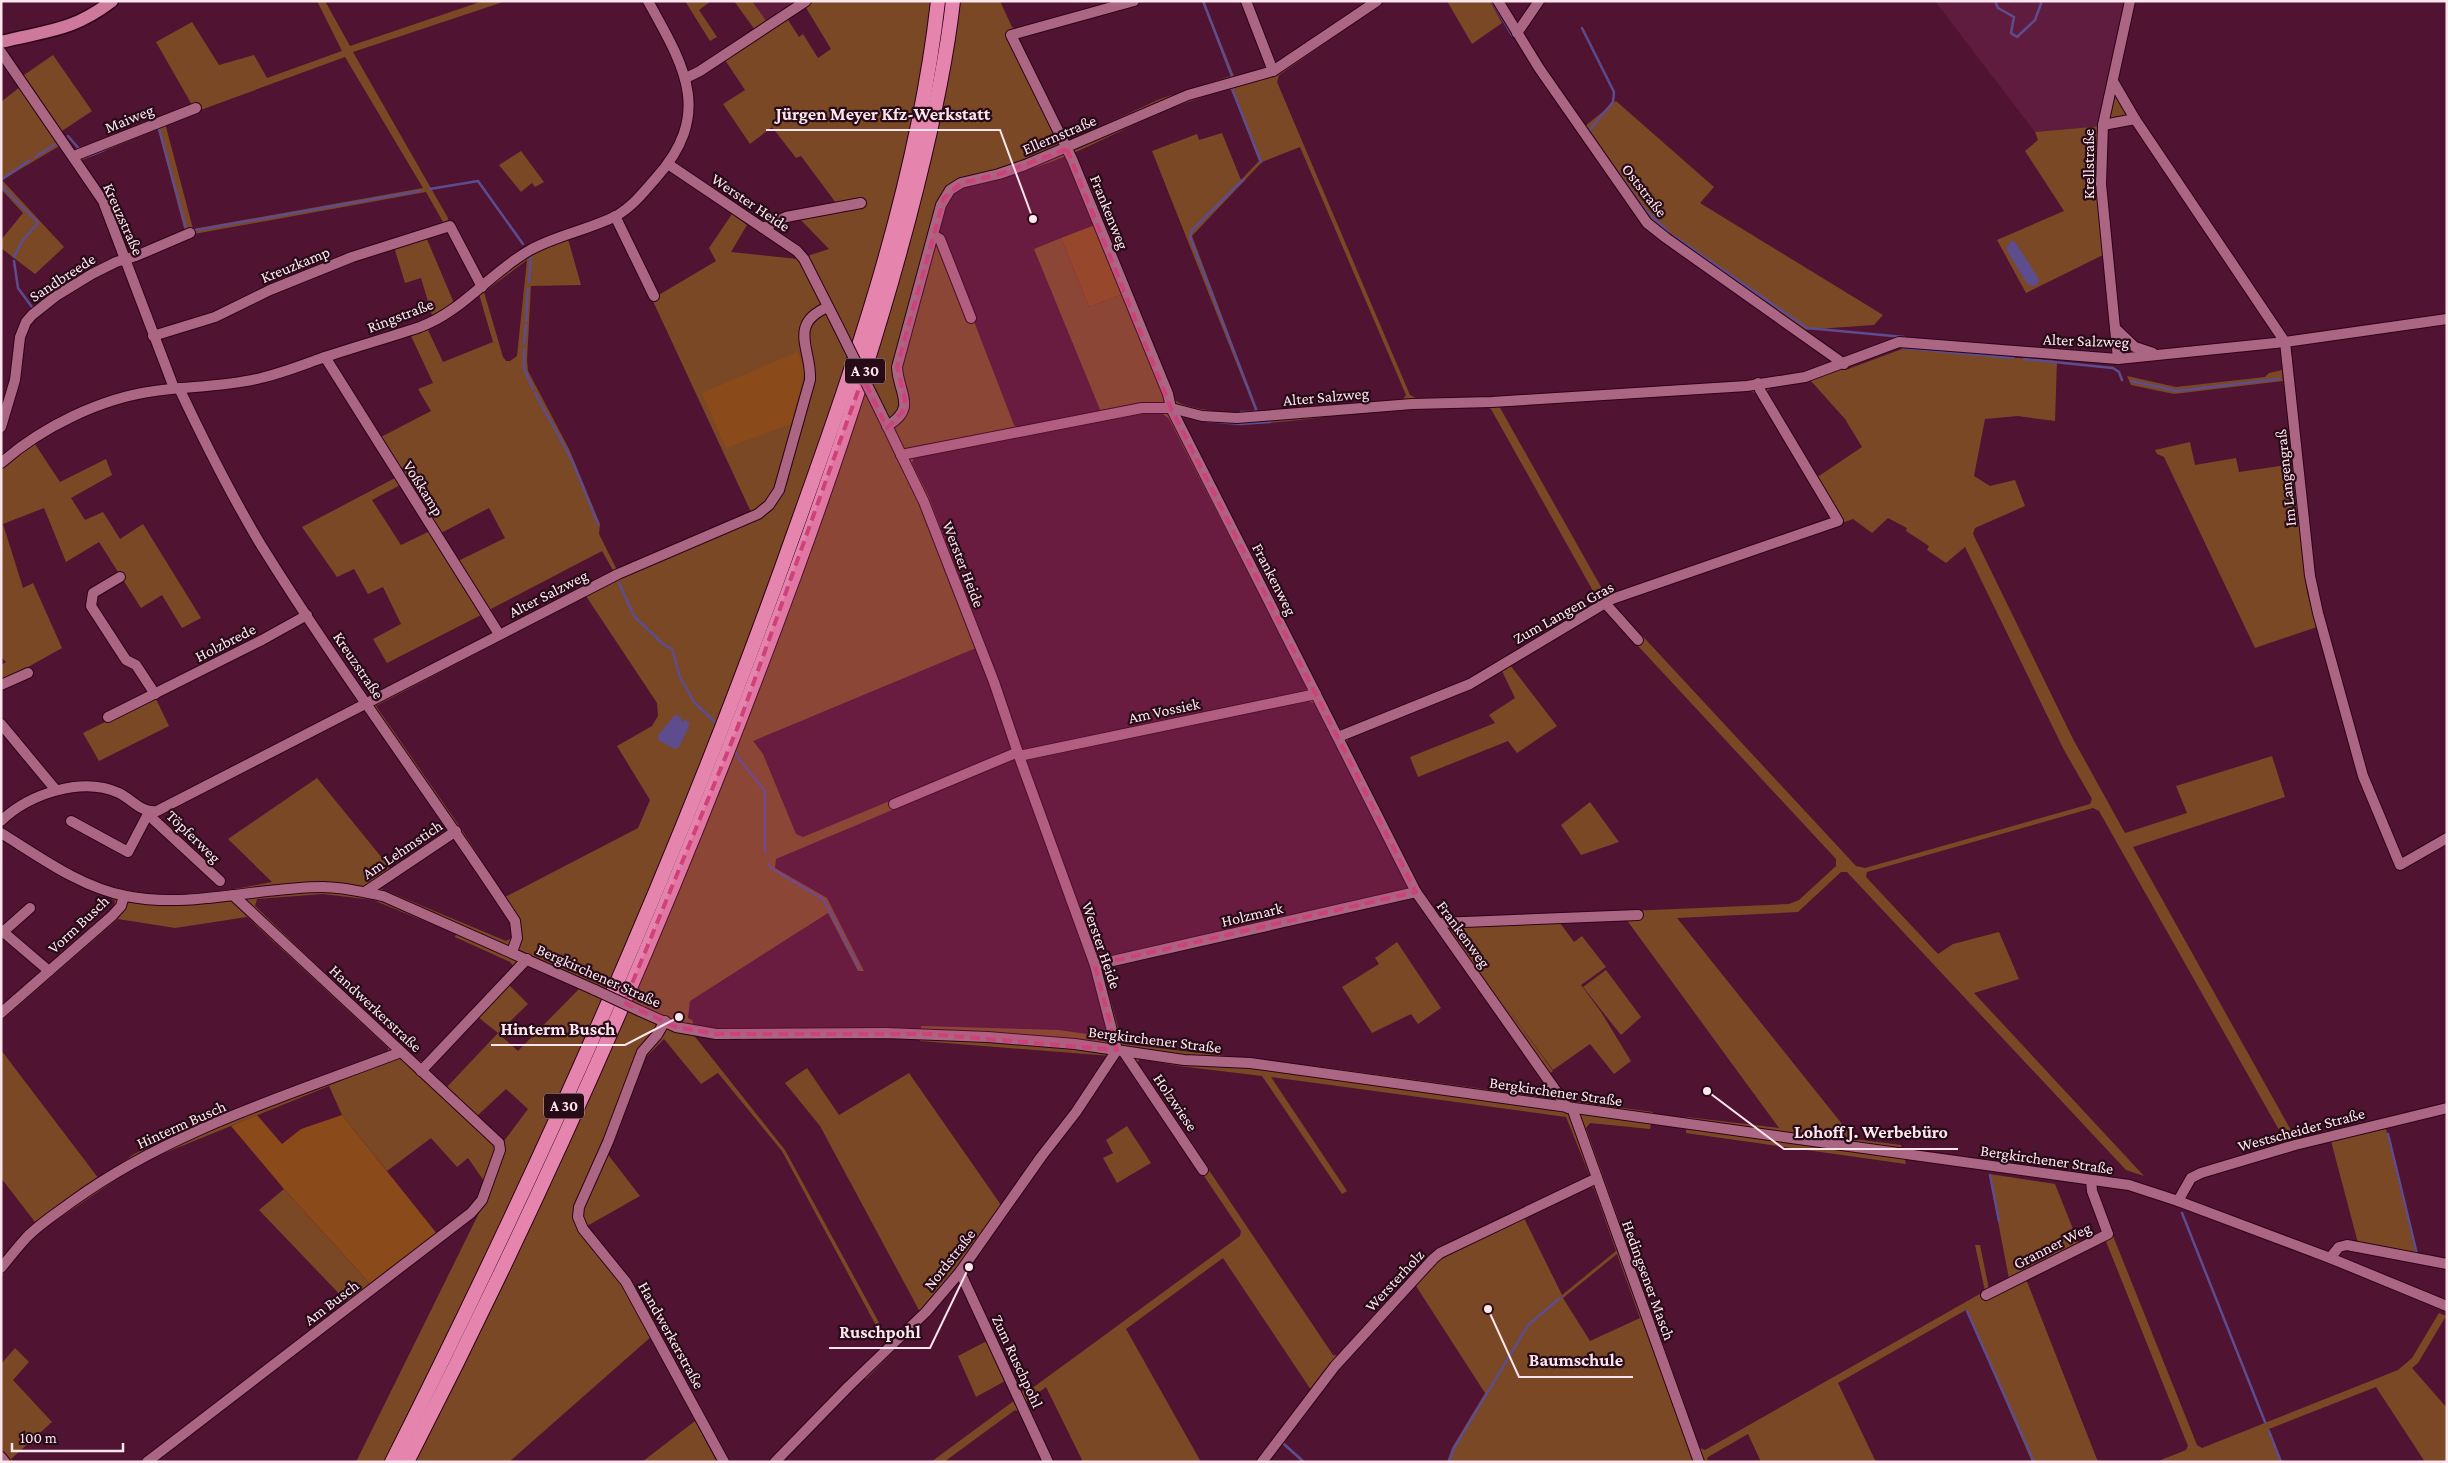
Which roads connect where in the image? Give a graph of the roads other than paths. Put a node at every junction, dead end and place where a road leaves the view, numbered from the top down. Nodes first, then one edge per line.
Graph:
1 (112, 1) edge
2 (648, 1) edge
3 (806, 1) edge
4 (938, 1) edge
5 (952, 1) edge
6 (1134, 1) edge
7 (1246, 1) edge
8 (1377, 1) edge
9 (1498, 1) edge
10 (1539, 1) edge
11 (2130, 1) edge
12 (1517, 33) junction
13 (1, 42) edge
14 (1, 52) edge
15 (1273, 72) junction
16 (686, 78) junction
17 (2114, 83) junction
18 (196, 108) dead end
19 (2135, 119) junction
20 (2103, 125) junction
21 (1067, 149) junction
22 (74, 156) junction
23 (668, 164) junction
24 (861, 203) dead end
25 (615, 216) junction
26 (763, 228) junction
27 (190, 233) dead end
28 (933, 235) junction
29 (126, 258) junction
30 (482, 287) junction
31 (654, 296) dead end
32 (828, 307) junction
33 (971, 318) dead end
34 (2447, 319) edge
35 (2116, 328) junction
36 (153, 336) junction
37 (2285, 342) junction
38 (2157, 354) junction
39 (325, 357) junction
40 (2118, 359) junction
41 (1844, 364) junction
42 (1758, 383) junction
43 (176, 388) junction
44 (1170, 408) junction
45 (887, 426) junction
46 (1, 427) edge
47 (901, 455) junction
48 (1, 463) edge
49 (120, 577) dead end
50 (1605, 603) junction
51 (307, 615) junction
52 (499, 634) junction
53 (1638, 640) dead end
54 (28, 673) dead end
55 (1, 685) edge
56 (155, 694) junction
57 (1316, 694) junction
58 (367, 703) junction
59 (108, 717) dead end
60 (1, 724) edge
61 (1338, 737) junction
62 (1018, 754) junction
63 (55, 790) junction
64 (894, 804) dead end
65 (149, 812) junction
66 (1, 821) edge
67 (72, 821) dead end
68 (456, 830) junction
69 (1, 833) edge
70 (2447, 838) edge
71 (220, 881) dead end
72 (365, 892) junction
73 (1416, 892) junction
74 (233, 895) junction
75 (124, 896) junction
76 (30, 908) dead end
77 (1638, 915) dead end
78 (1439, 924) junction
79 (2, 931) edge
80 (512, 952) junction
81 (528, 959) junction
82 (1095, 965) junction
83 (49, 971) junction
84 (1, 1013) edge
85 (665, 1021) junction
86 (1120, 1051) junction
87 (401, 1052) junction
88 (421, 1071) junction
89 (1570, 1108) junction
90 (2447, 1108) edge
91 (499, 1143) joint
92 (1203, 1170) dead end
93 (1597, 1178) junction
94 (2091, 1180) junction
95 (2178, 1201) junction
96 (2330, 1258) junction
97 (2447, 1264) edge
98 (1, 1268) edge
99 (960, 1272) junction
100 (1986, 1295) dead end
101 (2447, 1306) edge
102 (1, 1457) edge
103 (5, 1462) edge
104 (147, 1462) edge
105 (392, 1462) edge
106 (408, 1462) edge
107 (724, 1462) edge
108 (775, 1462) edge
109 (1048, 1462) edge
110 (1262, 1462) edge
111 (1699, 1462) edge

1 - 13 main road
2 - 16 street, Ringstraße
3 - 16 street
4 - 105 highway, A 30
5 - 106 highway, A 30
6 - 21 street, Frankenweg
7 - 15 street
8 - 15 street, Ellernstraße
9 - 12 street, Oststraße
10 - 12 street
11 - 17 street, Krellstraße
12 - 41 street, Oststraße
14 - 22 street, Kreuzstraße
15 - 21 street, Ellernstraße
16 - 23 street, Ringstraße
17 - 19 street, Im Langengraß
17 - 20 street, Krellstraße
18 - 22 street, Maiweg
19 - 20 street
19 - 37 street, Im Langengraß
20 - 35 street, Krellstraße
21 - 28 street, Ellernstraße
21 - 44 street, Frankenweg
22 - 29 street, Kreuzstraße
23 - 25 street, Ringstraße
23 - 26 street, Werster Heide
24 - 26 street
25 - 30 street, Ringstraße
25 - 31 street
26 - 32 street, Werster Heide
27 - 29 street, Sandbreede
28 - 33 street
28 - 45 street, Ellernstraße
29 - 36 street, Kreuzstraße
29 - 46 street, Sandbreede
30 - 36 street, Kreuzkamp
30 - 39 street, Ringstraße
32 - 45 street, Werster Heide, bridge
32 - 52 street, Alter Salzweg
34 - 37 street, Alter Salzweg
35 - 38 street
35 - 40 street, Krellstraße
36 - 43 street, Kreuzstraße
37 - 38 street, Alter Salzweg
37 - 70 street, Im Langengraß
38 - 40 street, Alter Salzweg
39 - 43 street, Ringstraße
39 - 52 street, Voßkamp
40 - 41 street, Alter Salzweg
41 - 42 street, Alter Salzweg
42 - 44 street, Alter Salzweg
42 - 50 street, Zum Langen Gras
43 - 48 street, Ringstraße
43 - 51 street, Kreuzstraße
44 - 47 street, Alter Salzweg
44 - 57 street, Frankenweg
45 - 47 street, Werster Heide
47 - 62 street, Werster Heide
49 - 56 street
50 - 53 street
50 - 61 street, Zum Langen Gras
51 - 56 street, Holzbrede
51 - 58 street, Kreuzstraße
52 - 58 street, Alter Salzweg
54 - 55 street
56 - 59 street, Holzbrede
57 - 61 street, Frankenweg
57 - 62 street, Am Vossiek
58 - 65 street, Alter Salzweg
58 - 68 street, Kreuzstraße
60 - 63 street
61 - 73 street, Frankenweg
62 - 64 street, Am Vossiek
62 - 82 street, Werster Heide
63 - 65 street
63 - 66 street
65 - 67 street
65 - 71 street, Töpferweg
68 - 72 street, Am Lehmstich
68 - 80 street, Kreuzstraße
69 - 75 street, Bergkirchener Straße
72 - 74 street, Bergkirchener Straße
72 - 80 street, Bergkirchener Straße
73 - 78 street, Frankenweg
73 - 82 street, Holzmark
74 - 75 street, Bergkirchener Straße
74 - 87 street, Handwerkerstraße
75 - 83 street, Vorm Busch
76 - 79 street, Vorm Busch
77 - 78 street
78 - 89 street, Frankenweg
79 - 83 street, Vorm Busch
80 - 81 street, Bergkirchener Straße
81 - 85 street, Bergkirchener Straße, bridge
81 - 88 street
82 - 86 street, Werster Heide
83 - 84 street, Vorm Busch
85 - 86 street, Bergkirchener Straße
85 - 107 street, Handwerkerstraße
86 - 89 street, Bergkirchener Straße
86 - 92 street, Holzwiese
86 - 99 street, Nordstraße
87 - 88 street, Handwerkerstraße
87 - 98 street, Hinterm Busch
88 - 91 street, Handwerkerstraße
89 - 93 street, Hedingsener Masch
89 - 94 street, Bergkirchener Straße
90 - 95 street, Westscheider Straße
91 - 104 street, Am Busch
93 - 110 street, Wersterholz
93 - 111 street, Hedingsener Masch
94 - 95 street, Bergkirchener Straße
94 - 100 street, Granner Weg
95 - 96 street, Bergkirchener Straße
96 - 97 street
96 - 101 street, Bergkirchener Straße
99 - 108 street, Nordstraße
99 - 109 street, Zum Ruschpohl
102 - 103 street

